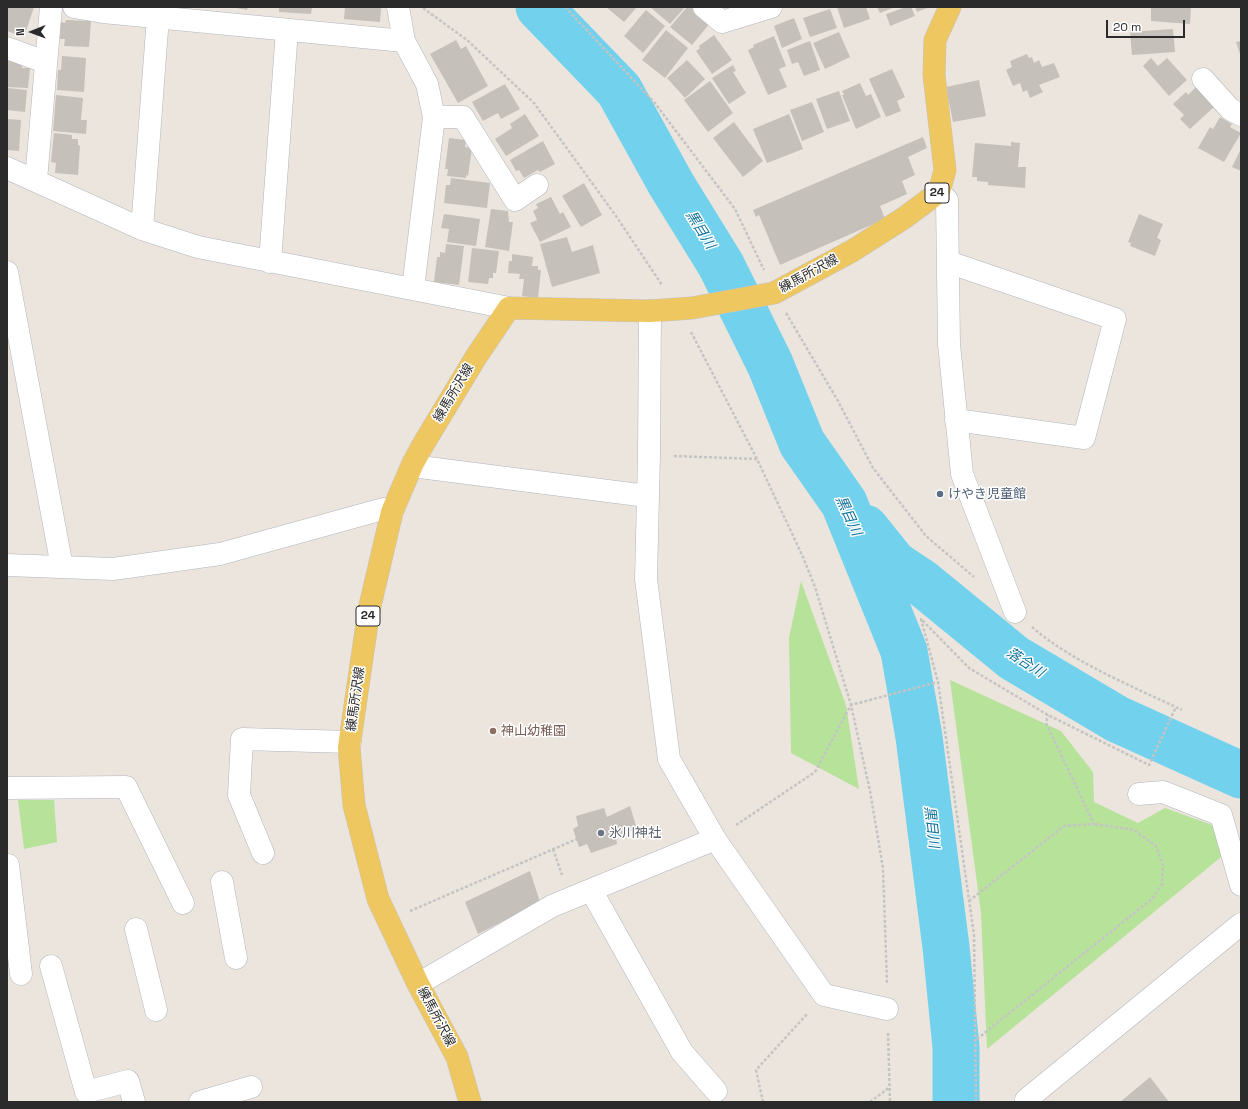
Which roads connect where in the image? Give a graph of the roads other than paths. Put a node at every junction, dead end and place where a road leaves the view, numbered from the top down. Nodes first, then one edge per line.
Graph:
1 (51, 7) edge
2 (74, 7) edge
3 (398, 7) edge
4 (704, 7) edge
5 (771, 7) edge
6 (950, 7) edge
7 (158, 17) junction
8 (286, 30) junction
9 (404, 41) junction
10 (7, 48) edge
11 (45, 62) junction
12 (1203, 79) dead end
13 (1241, 114) edge
14 (434, 117) junction
15 (7, 168) edge
16 (36, 180) junction
17 (537, 185) dead end
18 (939, 192) junction
19 (142, 229) junction
20 (270, 262) junction
21 (948, 262) junction
22 (7, 272) edge
23 (412, 288) junction
24 (509, 308) junction
25 (650, 311) junction
26 (956, 420) junction
27 (412, 463) junction
28 (647, 496) junction
29 (392, 512) junction
30 (7, 565) edge
31 (62, 567) junction
32 (1015, 612) road end
33 (350, 742) junction
34 (7, 788) edge
35 (1139, 794) dead end
36 (715, 839) junction
37 (263, 853) dead end
38 (8, 865) dead end
39 (222, 882) dead end
40 (1241, 885) edge
41 (591, 890) junction
42 (183, 903) dead end
43 (1241, 924) edge
44 (136, 929) dead end
45 (236, 958) dead end
46 (51, 966) dead end
47 (21, 974) dead end
48 (418, 984) junction
49 (887, 1009) road end
50 (156, 1010) dead end
51 (251, 1087) dead end
52 (716, 1091) dead end
53 (134, 1102) edge
54 (200, 1102) edge
55 (470, 1102) edge
56 (1026, 1102) edge

1 - 11 street
2 - 7 street
3 - 9 street
4 - 5 street
6 - 18 main road, 24
7 - 8 street
7 - 19 street
8 - 9 street
8 - 20 street
9 - 14 street
10 - 11 street
11 - 16 street
12 - 13 street
14 - 17 street
14 - 23 street
15 - 16 street
16 - 19 street
18 - 21 street
18 - 25 main road, 練馬所沢線 / 24
19 - 20 street
20 - 23 street
21 - 26 street
21 - 26 street
22 - 31 street
23 - 24 street
24 - 25 main road, 練馬所沢線 / 24
24 - 27 main road, 練馬所沢線 / 24
25 - 28 street
26 - 32 street
27 - 28 street
27 - 29 main road, 練馬所沢線 / 24
28 - 36 street
29 - 31 street
29 - 33 main road, 練馬所沢線 / 24
30 - 31 street
33 - 37 street
33 - 48 main road, 練馬所沢線 / 24
34 - 42 street
35 - 40 street
36 - 41 street
36 - 49 street
38 - 47 street
39 - 45 street
41 - 48 street
41 - 52 street
43 - 56 street
44 - 50 street
46 - 53 street
48 - 55 main road, 練馬所沢線 / 24
51 - 54 street

